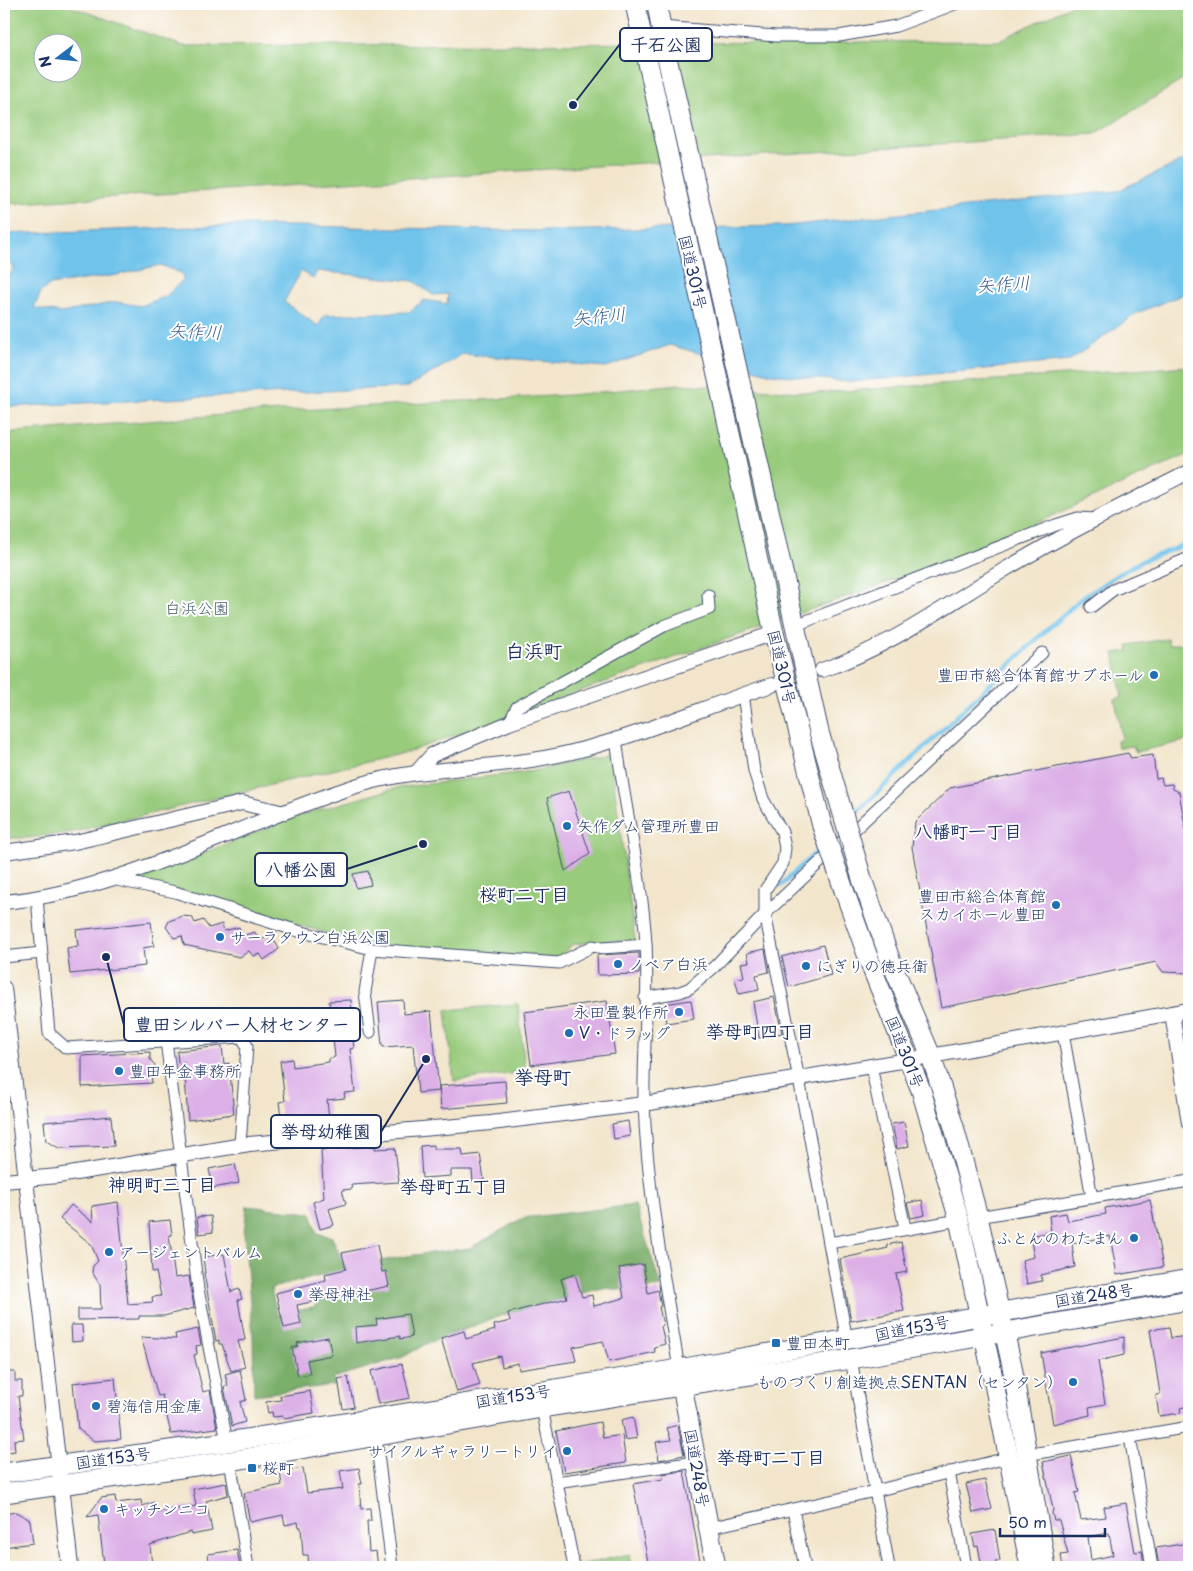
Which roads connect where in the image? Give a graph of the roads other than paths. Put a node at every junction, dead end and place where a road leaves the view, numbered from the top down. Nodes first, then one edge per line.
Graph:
1 (634, 4) edge
2 (658, 4) edge
3 (955, 4) edge
4 (662, 34) junction
5 (1189, 472) edge
6 (1095, 518) junction
7 (1189, 558) edge
8 (708, 595) dead end
9 (1091, 607) dead end
10 (796, 625) junction
11 (774, 633) junction
12 (1042, 653) dead end
13 (822, 670) dead end
14 (772, 685) dead end
15 (743, 694) junction
16 (509, 723) junction
17 (616, 738) junction
18 (416, 774) junction
19 (280, 812) junction
20 (4, 852) edge
21 (110, 878) junction
22 (37, 898) junction
23 (4, 902) edge
24 (765, 914) junction
25 (646, 945) junction
26 (372, 949) junction
27 (40, 953) junction
28 (4, 957) edge
29 (4, 988) edge
30 (645, 997) junction
31 (1189, 1010) edge
32 (1172, 1013) junction
33 (370, 1032) dead end
34 (1063, 1033) junction
35 (166, 1042) junction
36 (932, 1056) junction
37 (908, 1059) junction
38 (871, 1066) junction
39 (799, 1079) junction
40 (644, 1104) junction
41 (1189, 1123) edge
42 (240, 1146) junction
43 (182, 1154) junction
44 (26, 1178) junction
45 (4, 1180) edge
46 (1189, 1181) edge
47 (1092, 1198) junction
48 (978, 1217) junction
49 (959, 1220) junction
50 (905, 1228) junction
51 (829, 1243) junction
52 (1189, 1279) edge
53 (1189, 1300) edge
54 (1000, 1311) junction
55 (979, 1315) junction
56 (1004, 1331) junction
57 (984, 1335) junction
58 (847, 1341) junction
59 (851, 1359) junction
60 (680, 1378) junction
61 (542, 1408) junction
62 (375, 1427) junction
63 (1189, 1428) edge
64 (1130, 1437) junction
65 (227, 1442) junction
66 (1026, 1456) junction
67 (1007, 1458) junction
68 (230, 1461) junction
69 (696, 1462) junction
70 (60, 1465) junction
71 (949, 1472) junction
72 (4, 1473) edge
73 (556, 1482) junction
74 (61, 1485) junction
75 (875, 1491) junction
76 (4, 1493) edge
77 (794, 1510) junction
78 (708, 1528) junction
79 (70, 1567) edge
80 (248, 1567) edge
81 (392, 1567) edge
82 (574, 1567) edge
83 (716, 1567) edge
84 (805, 1567) edge
85 (889, 1567) edge
86 (966, 1567) edge
87 (1030, 1567) edge
88 (1046, 1567) edge
89 (1152, 1567) edge

1 - 11 highway, 国道301号
2 - 4 highway, 国道301号
3 - 4 street
4 - 10 highway, 国道301号
5 - 6 street
6 - 10 street
6 - 13 street
7 - 9 street
8 - 16 street
10 - 36 highway, 国道301号, bridge
11 - 16 street
11 - 37 highway, 国道301号, bridge
12 - 24 street
14 - 15 street
15 - 17 street
15 - 24 street
16 - 18 street
17 - 18 street
17 - 25 street
18 - 19 street
19 - 20 street
19 - 21 street
21 - 22 street
21 - 26 street
22 - 23 street
22 - 27 street
24 - 30 street
24 - 39 street
25 - 26 street
25 - 30 street
26 - 33 street
27 - 28 street
27 - 35 street
29 - 44 street
30 - 40 street
31 - 32 street
32 - 34 street
32 - 41 street
34 - 36 street
34 - 47 street
35 - 42 street
35 - 43 street
36 - 37 street
36 - 48 highway, 国道301号
37 - 38 street
37 - 49 highway, 国道301号
38 - 39 street
38 - 50 street
39 - 40 street
39 - 51 street
40 - 42 street
40 - 60 street
42 - 43 street
43 - 44 street
43 - 65 street
44 - 45 street
44 - 70 street
46 - 47 street
47 - 48 street
48 - 54 highway, 国道301号
49 - 50 street
49 - 55 highway, 国道301号
50 - 51 street
51 - 58 street
52 - 54 highway, 国道248号
53 - 56 highway, 国道248号
54 - 55 highway, 国道153号
54 - 56 highway
55 - 57 highway, 国道301号
55 - 58 highway, 国道153号
56 - 57 highway, 国道153号
56 - 66 highway
57 - 59 highway, 国道153号
57 - 67 highway
58 - 60 highway, 国道153号
59 - 60 highway, 国道153号
59 - 75 street
60 - 61 highway, 国道153号
60 - 62 highway, 国道153号
60 - 69 highway, 国道248号
61 - 62 highway, 国道153号
61 - 73 street
62 - 65 highway, 国道153号
62 - 68 highway, 国道153号
62 - 81 street
63 - 64 street
64 - 66 street
64 - 89 street
65 - 70 highway, 国道153号
66 - 88 highway
67 - 71 street
67 - 87 highway
68 - 74 highway, 国道153号
68 - 80 street
69 - 73 street
69 - 78 highway, 国道248号
70 - 72 highway, 国道153号
70 - 74 street
71 - 75 street
71 - 86 street
73 - 82 street
74 - 76 highway, 国道153号
74 - 79 main road
75 - 77 street
75 - 85 street
77 - 78 street
77 - 84 street
78 - 83 highway, 国道248号

